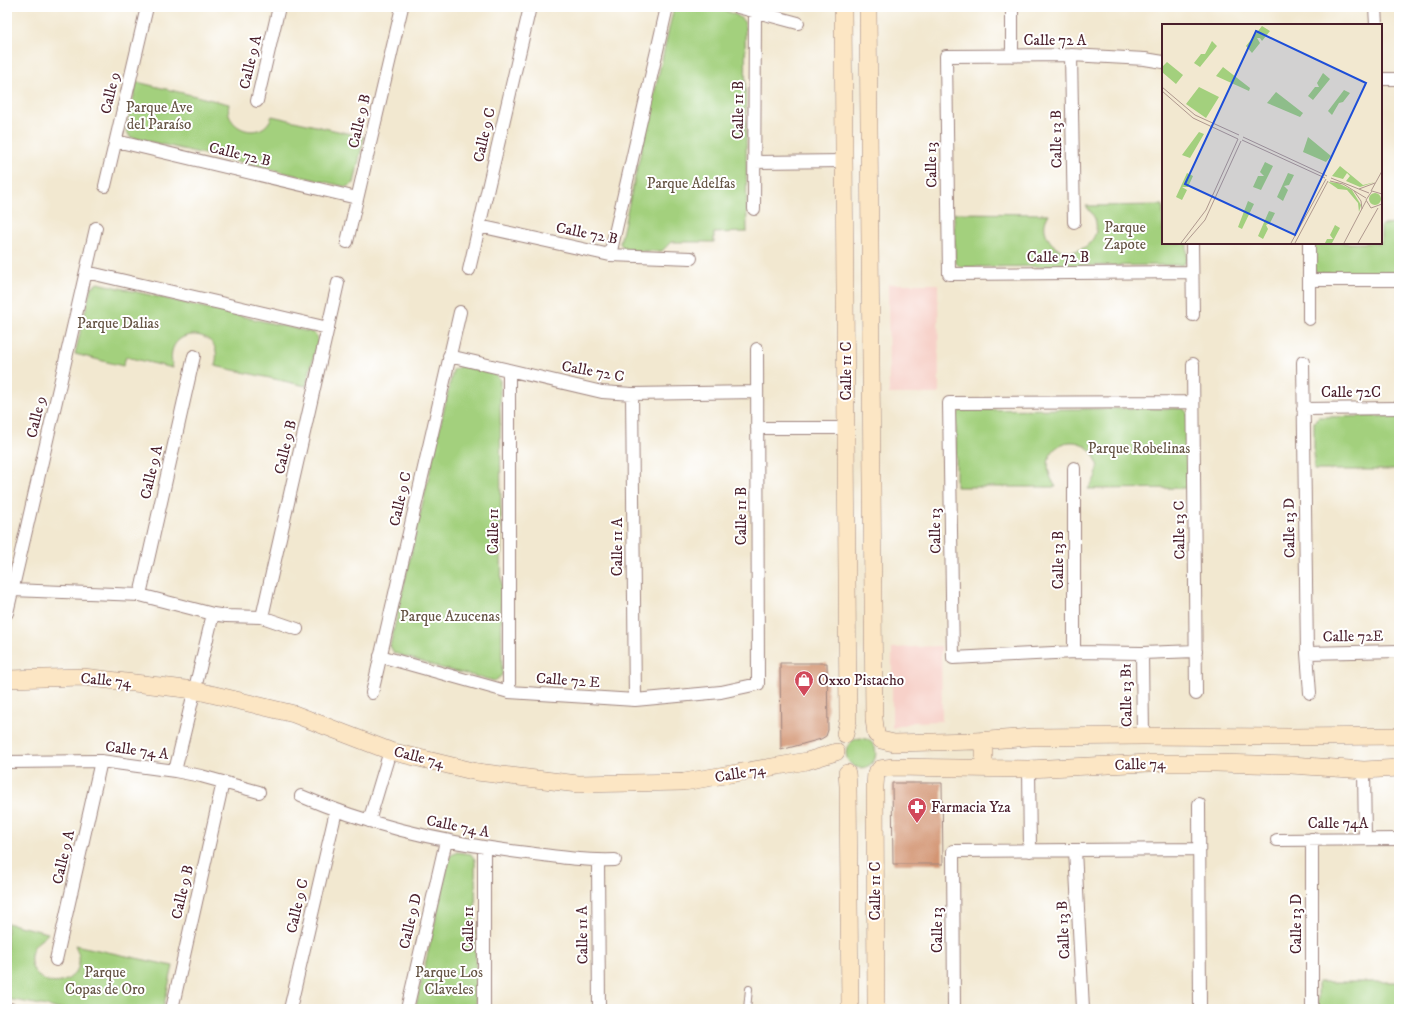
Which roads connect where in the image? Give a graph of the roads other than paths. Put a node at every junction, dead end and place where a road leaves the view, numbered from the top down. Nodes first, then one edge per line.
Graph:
1 (147, 7) edge
2 (279, 7) edge
3 (402, 7) edge
4 (530, 7) edge
5 (667, 7) edge
6 (738, 7) edge
7 (843, 7) edge
8 (868, 7) edge
9 (1012, 7) edge
10 (1375, 7) edge
11 (755, 12) junction
12 (798, 23) dead end
13 (1376, 24) edge
14 (844, 33) junction
15 (868, 33) junction
16 (1071, 55) junction
17 (946, 56) joint
18 (1012, 56) junction
19 (1162, 62) edge
20 (1382, 79) edge
21 (1399, 79) edge
22 (257, 101) dead end
23 (116, 142) junction
24 (844, 160) junction
25 (754, 162) junction
26 (106, 186) dead end
27 (357, 198) junction
28 (754, 209) dead end
29 (1074, 222) dead end
30 (479, 226) junction
31 (96, 228) dead end
32 (347, 242) dead end
33 (1192, 244) edge
34 (1308, 244) edge
35 (610, 255) junction
36 (691, 258) dead end
37 (469, 270) dead end
38 (86, 272) junction
39 (1192, 272) junction
40 (948, 274) joint
41 (1309, 280) junction
42 (1399, 280) edge
43 (338, 283) dead end
44 (460, 312) dead end
45 (845, 314) junction
46 (871, 314) junction
47 (1193, 315) dead end
48 (1309, 319) dead end
49 (328, 328) junction
50 (871, 338) junction
51 (846, 339) junction
52 (757, 349) dead end
53 (194, 356) dead end
54 (449, 356) junction
55 (1303, 362) dead end
56 (1193, 364) dead end
57 (846, 366) junction
58 (871, 366) junction
59 (508, 371) junction
60 (757, 392) junction
61 (632, 394) junction
62 (1193, 402) junction
63 (1303, 408) junction
64 (1399, 408) edge
65 (757, 428) junction
66 (846, 428) junction
67 (1074, 468) dead end
68 (12, 590) junction
69 (140, 595) junction
70 (7, 613) edge
71 (213, 614) junction
72 (262, 617) junction
73 (297, 629) dead end
74 (1196, 651) junction
75 (1399, 651) edge
76 (1074, 652) junction
77 (1142, 653) junction
78 (1307, 653) junction
79 (380, 656) junction
80 (848, 669) junction
81 (874, 672) junction
82 (7, 679) edge
83 (758, 684) joint
84 (194, 690) junction
85 (509, 692) junction
86 (372, 693) dead end
87 (1310, 693) dead end
88 (1196, 694) dead end
89 (635, 700) junction
90 (845, 734) junction
91 (1143, 736) junction
92 (1220, 736) junction
93 (1399, 736) edge
94 (879, 737) junction
95 (1290, 737) junction
96 (984, 740) junction
97 (918, 742) junction
98 (390, 750) junction
99 (836, 752) junction
100 (101, 761) junction
101 (7, 762) edge
102 (1216, 763) junction
103 (1291, 765) junction
104 (918, 768) junction
105 (984, 768) junction
106 (1399, 768) edge
107 (1029, 769) junction
108 (1364, 770) junction
109 (175, 771) junction
110 (878, 771) junction
111 (847, 774) junction
112 (223, 782) junction
113 (259, 792) dead end
114 (301, 796) dead end
115 (1199, 804) dead end
116 (336, 811) junction
117 (369, 822) junction
118 (1312, 839) junction
119 (1365, 839) junction
120 (1399, 839) edge
121 (1277, 840) dead end
122 (446, 841) junction
123 (484, 848) junction
124 (1200, 849) junction
125 (1075, 850) junction
126 (1030, 851) junction
127 (598, 860) junction
128 (615, 860) dead end
129 (849, 937) junction
130 (876, 937) junction
131 (56, 960) dead end
132 (749, 989) dead end
133 (7, 1008) edge
134 (10, 1009) edge
135 (172, 1009) edge
136 (290, 1009) edge
137 (406, 1009) edge
138 (484, 1009) edge
139 (599, 1009) edge
140 (747, 1009) edge
141 (850, 1009) edge
142 (876, 1009) edge
143 (954, 1009) edge
144 (1083, 1009) edge
145 (1200, 1009) edge
146 (1312, 1009) edge

1 - 23 street, Calle 9
2 - 22 street, Calle 9 A
3 - 27 street, Calle 9 B
4 - 30 street, Calle 9 C
5 - 35 street
6 - 11 street
7 - 14 main road, Calle 11 C
8 - 15 main road, Calle 11 C
9 - 18 street
10 - 13 street
11 - 12 street
11 - 25 street, Calle 11 B
14 - 15 main road
14 - 24 main road, Calle 11 C
15 - 46 main road, Calle 11 C
16 - 18 street, Calle 72 A
16 - 19 street, Calle 72 A
16 - 29 street, Calle 13 B
17 - 18 street, Calle 72 A
17 - 40 street, Calle 13
20 - 21 street
23 - 26 street, Calle 9
23 - 27 street, Calle 72 B
24 - 25 street
24 - 45 main road, Calle 11 C
25 - 28 street, Calle 11 B
27 - 32 street, Calle 9 B
30 - 35 street, Calle 72 B
30 - 37 street, Calle 9 C
31 - 38 street, Calle 9
33 - 39 street
34 - 41 street
35 - 36 street, Calle 72 B
38 - 49 street
38 - 68 street, Calle 9
39 - 40 street, Calle 72 B
39 - 47 street
41 - 42 street
41 - 48 street
43 - 49 street, Calle 9 B
44 - 54 street, Calle 9 C
45 - 46 main road
45 - 51 main road, Calle 11 C
46 - 50 main road, Calle 11 C
49 - 72 street, Calle 9 B
50 - 51 main road
50 - 58 main road, Calle 11 C
51 - 57 main road, Calle 11 C
52 - 60 street, Calle 11 B
53 - 69 street, Calle 9 A
54 - 59 street, Calle 72 C
54 - 79 street, Calle 9 C
55 - 63 street, Calle 13 D
56 - 62 street, Calle 13 C
57 - 58 main road
57 - 66 main road, Calle 11 C
58 - 81 main road, Calle 11 C
59 - 61 street, Calle 72 C
59 - 85 street, Calle 11
60 - 61 street, Calle 72 C
60 - 65 street, Calle 11 B
61 - 89 street, Calle 11 A
62 - 74 street, Calle 13 C
62 - 76 street, Calle 13
63 - 64 street, Calle 72C
63 - 78 street, Calle 13 D
65 - 66 street
65 - 83 street, Calle 11 B
66 - 80 main road, Calle 11 C
67 - 76 street, Calle 13 B
68 - 69 street
68 - 70 street, Calle 9
69 - 71 street
71 - 72 street
71 - 84 street
72 - 73 street
74 - 77 street
74 - 88 street, Calle 13 C
75 - 78 street, Calle 72E
76 - 77 street
77 - 91 street, Calle 13 B1
78 - 87 street, Calle 13 D
79 - 85 street, Calle 72 E
79 - 86 street, Calle 9 C
80 - 81 main road
80 - 90 main road, Calle 11 C
81 - 94 main road, Calle 11 C
82 - 84 main road, Calle 74
83 - 89 street, Calle 72 E
84 - 98 main road, Calle 74
84 - 109 street
85 - 89 street, Calle 72 E
90 - 94 main road
90 - 99 main road
91 - 92 main road, Calle 74
91 - 96 main road, Calle 74
92 - 95 main road, Calle 74
92 - 102 main road
93 - 95 main road, Calle 74
94 - 97 main road, Calle 74
94 - 110 main road
95 - 103 main road
96 - 97 main road, Calle 74
96 - 105 main road
97 - 104 main road
98 - 99 main road, Calle 74
98 - 117 street
99 - 111 main road
100 - 101 street, Calle 74 A
100 - 109 street, Calle 74 A
100 - 131 street, Calle 9 A
102 - 103 main road, Calle 74
102 - 107 main road, Calle 74
103 - 108 main road, Calle 74
104 - 105 main road, Calle 74
104 - 110 main road, Calle 74
105 - 107 main road, Calle 74
106 - 108 main road, Calle 74
107 - 126 street
108 - 119 street
109 - 112 street, Calle 74 A
110 - 111 main road
110 - 130 main road, Calle 11 C
111 - 129 main road, Calle 11 C
112 - 113 street, Calle 74 A
112 - 135 street, Calle 9 B
114 - 116 street, Calle 74 A
115 - 124 street
116 - 117 street, Calle 74 A
116 - 136 street, Calle 9 C
117 - 122 street, Calle 74 A
118 - 119 street, Calle 74A
118 - 121 street, Calle 74A
118 - 146 street, Calle 13 D
119 - 120 street, Calle 74A
122 - 123 street, Calle 74 A
122 - 137 street, Calle 9 D
123 - 127 street, Calle 74 A
123 - 138 street, Calle 11
124 - 125 street
124 - 145 street
125 - 126 street
125 - 144 street, Calle 13 B
126 - 143 street, Calle 13
127 - 128 street, Calle 74 A
127 - 139 street, Calle 11 A
129 - 130 main road
129 - 141 main road, Calle 11 C
130 - 142 main road, Calle 11 C
132 - 140 lane
133 - 134 street

